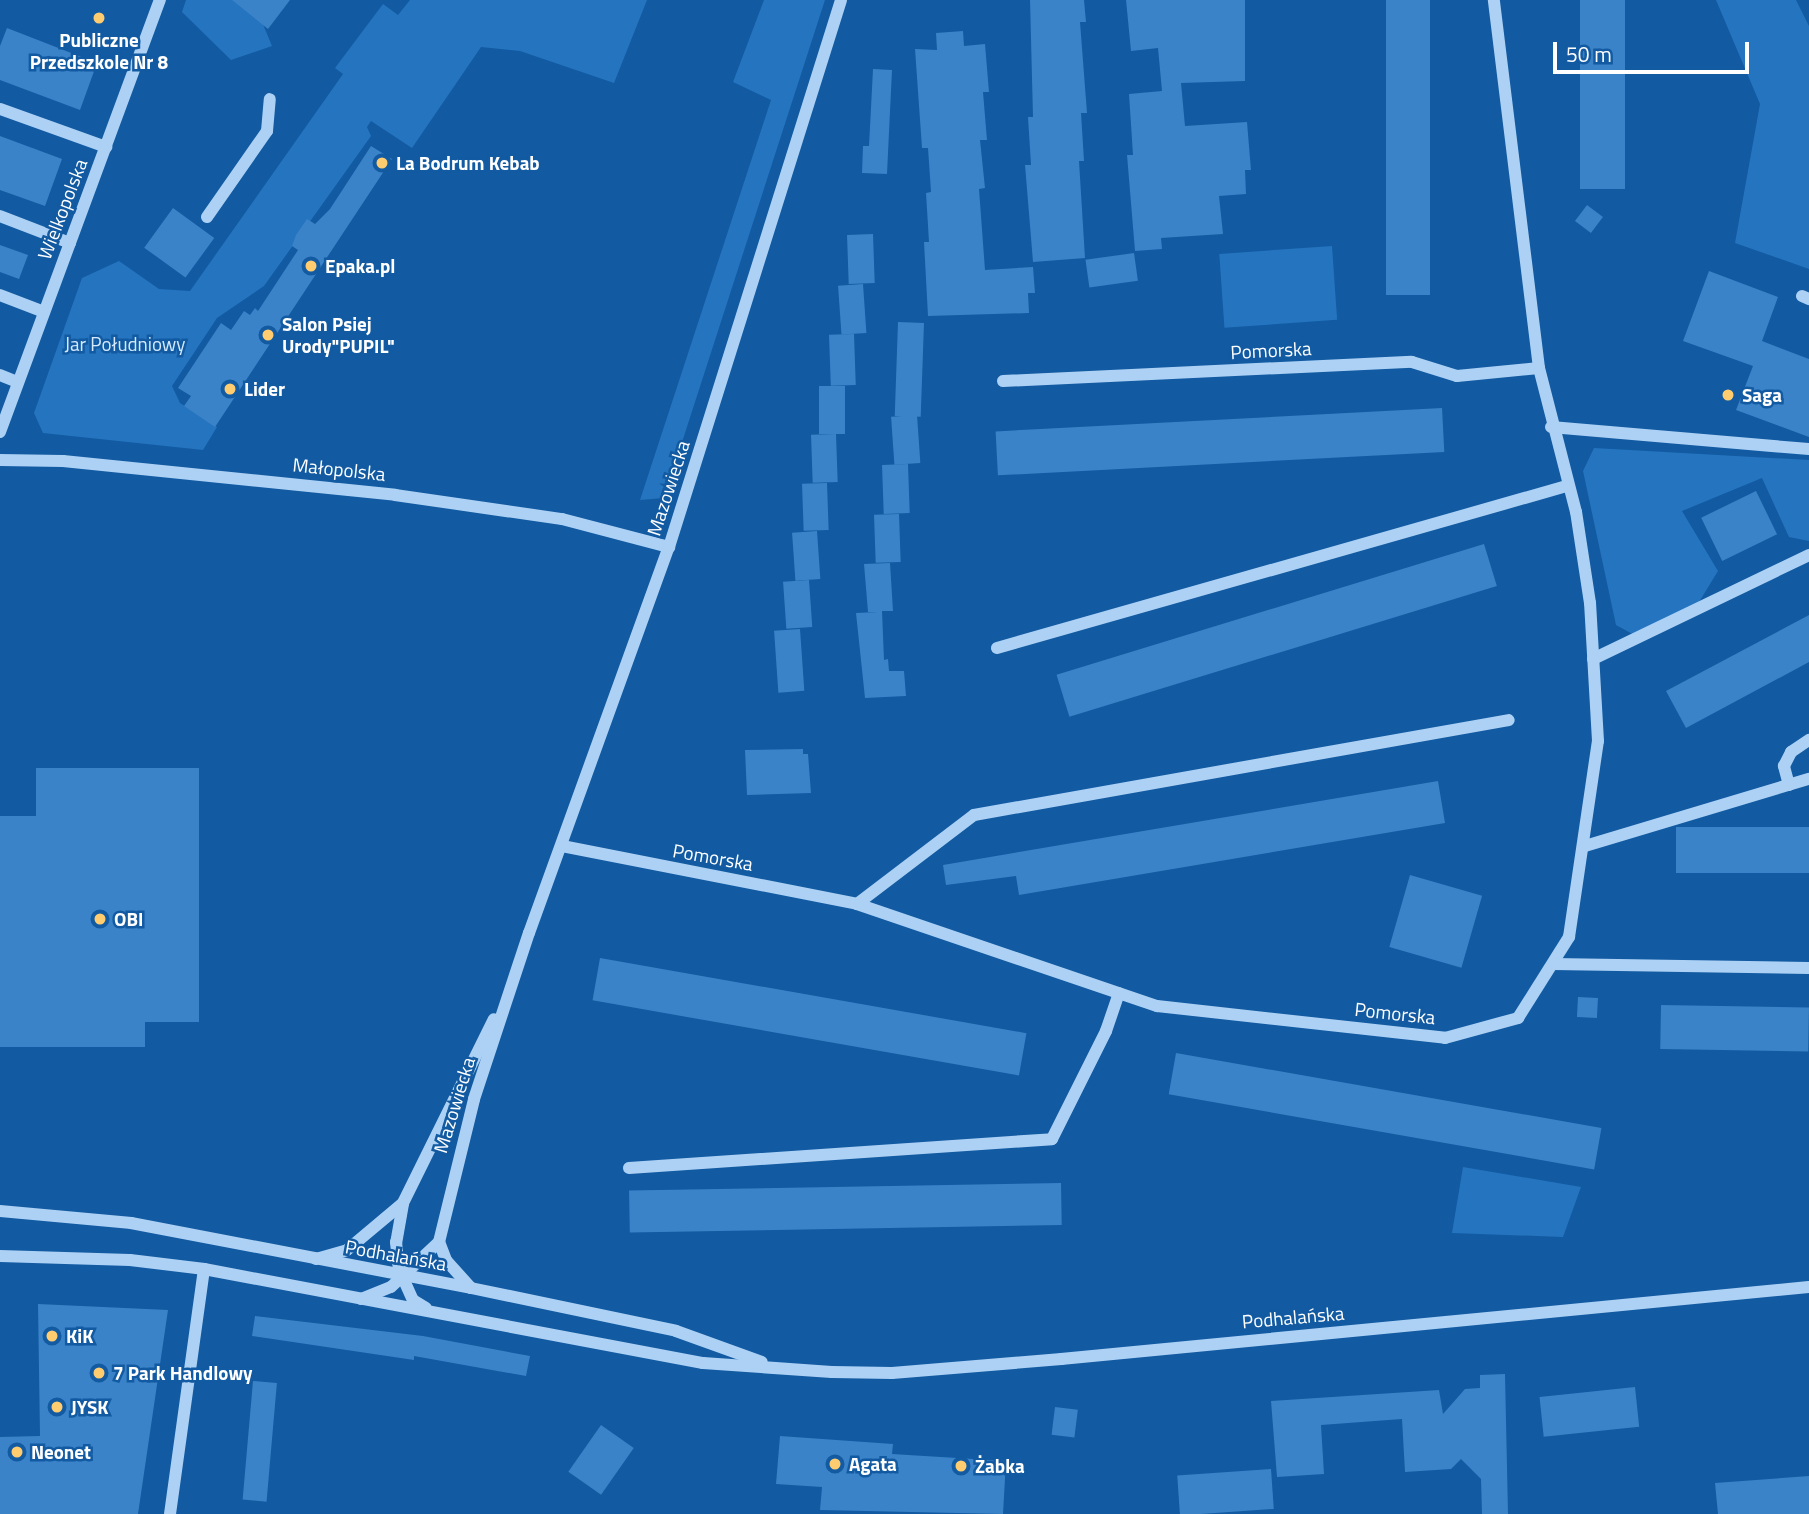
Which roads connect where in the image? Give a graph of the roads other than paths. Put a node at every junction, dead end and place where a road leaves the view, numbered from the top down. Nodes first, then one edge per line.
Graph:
1 (160, 0) edge
2 (841, 0) edge
3 (1494, 0) edge
4 (270, 99) dead end
5 (0, 109) edge
6 (106, 147) junction
7 (0, 216) edge
8 (207, 217) dead end
9 (70, 243) junction
10 (0, 295) edge
11 (44, 312) junction
12 (1538, 368) junction
13 (0, 375) edge
14 (1003, 381) dead end
15 (17, 382) junction
16 (1551, 427) junction
17 (0, 432) edge
18 (1809, 449) edge
19 (0, 460) edge
20 (1567, 486) junction
21 (669, 547) junction
22 (1809, 555) edge
23 (998, 648) dead end
24 (1594, 659) junction
25 (1509, 720) dead end
26 (1809, 740) edge
27 (1809, 779) edge
28 (1790, 785) junction
29 (562, 846) junction
30 (1585, 846) junction
31 (857, 904) junction
32 (1553, 964) junction
33 (1809, 968) edge
34 (513, 981) junction
35 (1119, 993) junction
36 (629, 1168) dead end
37 (403, 1203) junction
38 (0, 1211) edge
39 (439, 1242) junction
40 (0, 1255) edge
41 (311, 1260) junction
42 (204, 1269) junction
43 (403, 1276) junction
44 (1809, 1287) edge
45 (471, 1288) junction
46 (360, 1299) junction
47 (434, 1313) junction
48 (779, 1368) junction
49 (170, 1514) edge

1 - 6 street, Wielkopolska
2 - 21 street, Mazowiecka
3 - 12 street, Pomorska
4 - 8 street
5 - 6 street
6 - 9 street, Wielkopolska
7 - 9 street
9 - 11 street, Wielkopolska
10 - 11 street
11 - 15 street, Wielkopolska
12 - 14 street, Pomorska
12 - 16 street, Pomorska
13 - 15 street
15 - 17 street, Wielkopolska
16 - 18 street
16 - 20 street, Pomorska
19 - 21 street, Małopolska
20 - 23 street
20 - 24 street, Pomorska
21 - 29 street, Mazowiecka
22 - 24 street
24 - 30 street, Pomorska
25 - 31 street
26 - 28 street
27 - 28 street
28 - 30 street
29 - 31 street, Pomorska
29 - 34 street, Mazowiecka
30 - 32 street, Pomorska
31 - 35 street, Pomorska
32 - 33 street
32 - 35 street, Pomorska
34 - 37 street, Mazowiecka
34 - 39 street, Mazowiecka
35 - 36 street
37 - 41 street, Mazowiecka
37 - 43 street, Mazowiecka
38 - 41 street, Podhalańska
39 - 43 street
39 - 45 street
40 - 42 street, Podhalańska
41 - 43 street, Podhalańska
42 - 46 street, Podhalańska
42 - 49 street
43 - 45 street, Podhalańska
43 - 46 street
43 - 47 street, Mazowiecka
44 - 48 street, Podhalańska
45 - 48 street, Podhalańska
46 - 47 street, Podhalańska
47 - 48 street, Podhalańska

